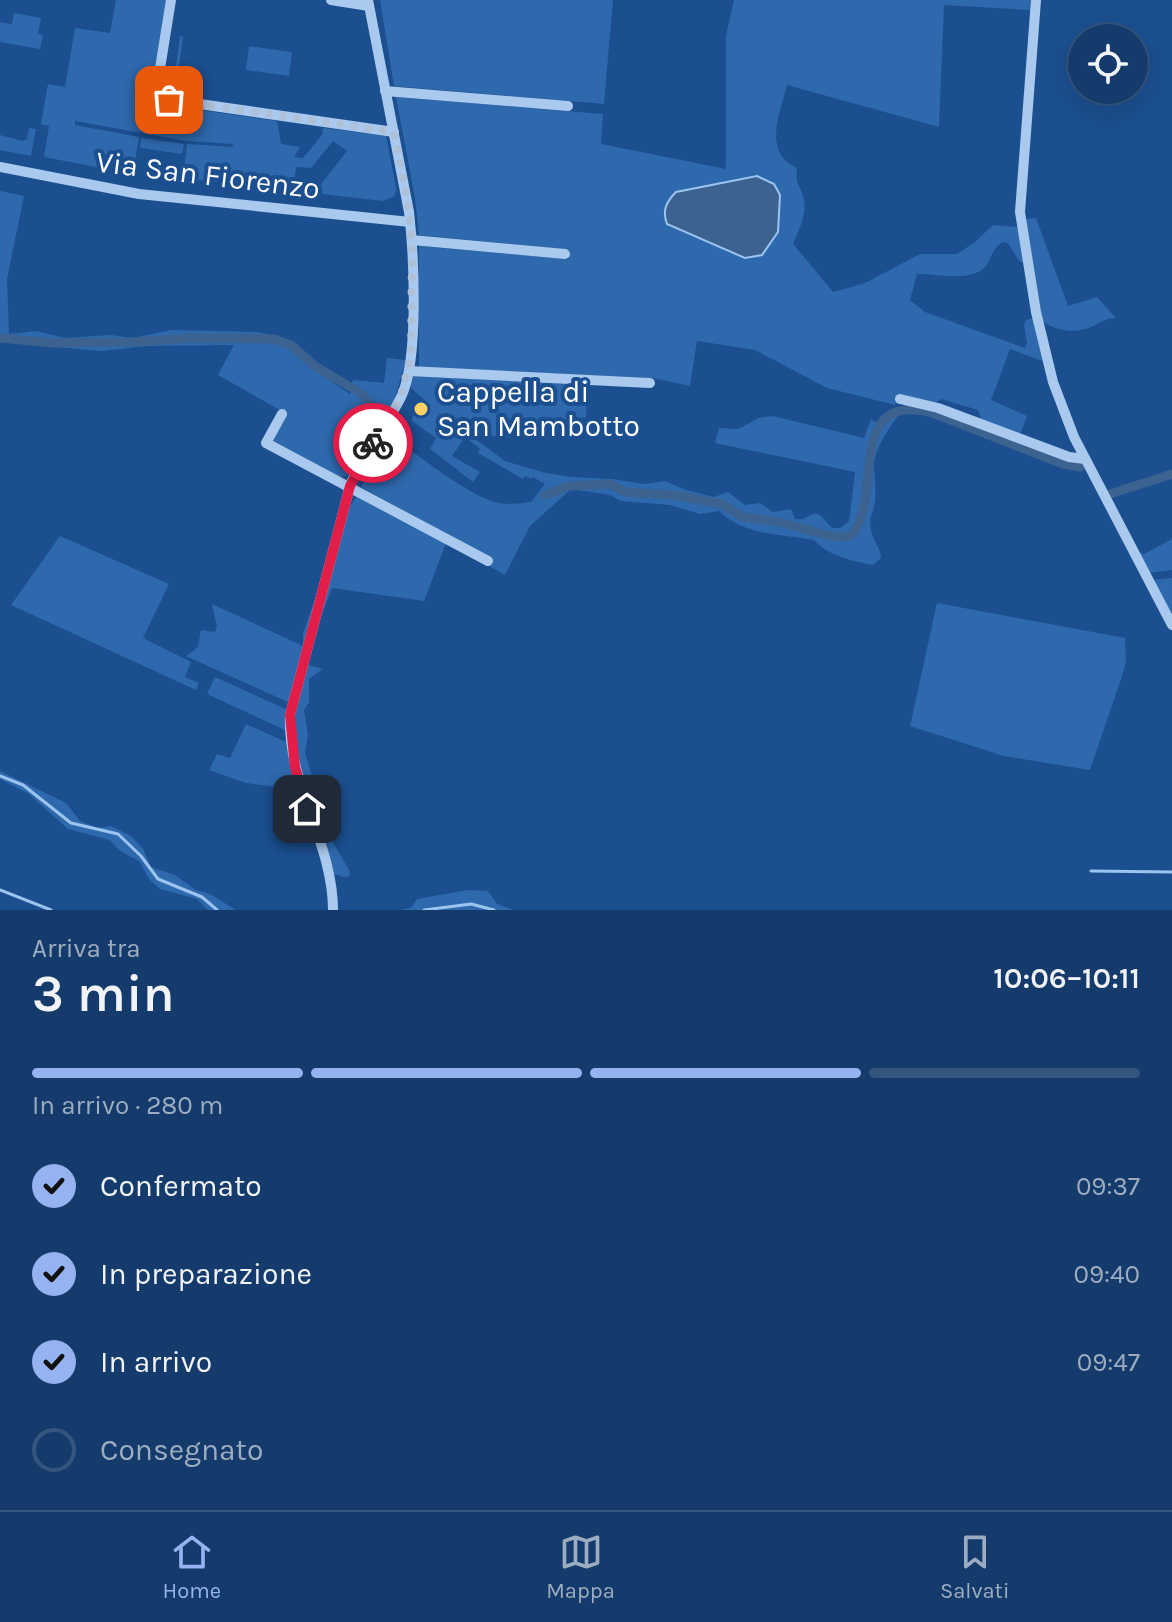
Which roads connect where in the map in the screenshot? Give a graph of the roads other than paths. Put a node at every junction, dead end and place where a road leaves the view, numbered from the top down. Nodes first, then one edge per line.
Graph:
1 (171, 0) edge
2 (331, 0) edge
3 (1036, 0) edge
4 (368, 3) edge
5 (385, 91) junction
6 (568, 106) dead end
7 (394, 132) junction
8 (0, 167) edge
9 (410, 222) junction
10 (412, 240) junction
11 (565, 254) dead end
12 (409, 371) junction
13 (650, 383) dead end
14 (900, 399) dead end
15 (282, 414) dead end
16 (1085, 459) junction
17 (350, 486) junction
18 (488, 561) dead end
19 (1172, 625) edge
20 (333, 910) edge

1 - 7 street
2 - 4 street
3 - 16 street
4 - 5 street
5 - 6 street
5 - 7 street
7 - 9 street
8 - 9 street, Via San Fiorenzo
9 - 10 street
10 - 11 street
10 - 12 street
12 - 13 street
12 - 17 street
14 - 16 street
15 - 17 street
16 - 19 street
17 - 18 street
17 - 20 street

